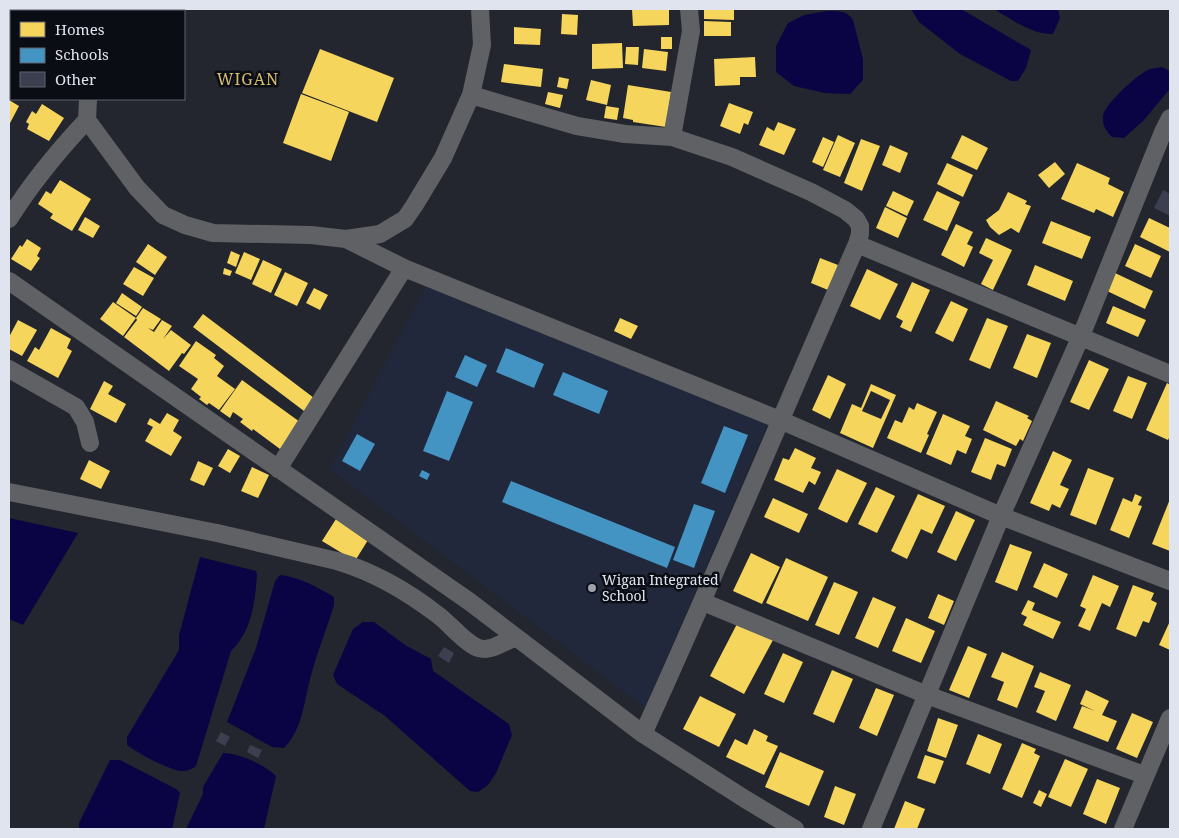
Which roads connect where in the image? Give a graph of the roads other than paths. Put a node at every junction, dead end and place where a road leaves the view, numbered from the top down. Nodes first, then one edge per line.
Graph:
1 (480, 9) edge
2 (689, 9) edge
3 (471, 95) junction
4 (88, 100) edge
5 (1170, 118) edge
6 (88, 120) junction
7 (672, 137) junction
8 (9, 220) edge
9 (346, 239) junction
10 (857, 244) junction
11 (404, 268) junction
12 (9, 281) edge
13 (1081, 336) junction
14 (9, 369) edge
15 (1170, 374) edge
16 (780, 420) junction
17 (90, 444) dead end
18 (278, 469) junction
19 (9, 492) edge
20 (1001, 516) junction
21 (1170, 580) edge
22 (703, 602) junction
23 (515, 638) junction
24 (927, 695) junction
25 (1170, 718) edge
26 (643, 734) junction
27 (1144, 775) junction
28 (795, 829) edge
29 (871, 829) edge
30 (1122, 829) edge

1 - 3 street
2 - 7 street
3 - 7 street
3 - 9 street
4 - 6 street
5 - 13 street
6 - 8 street
6 - 9 street
7 - 10 street
9 - 11 street
10 - 13 street
10 - 16 street
11 - 16 street
11 - 18 street
12 - 18 street
13 - 15 street
13 - 20 street
14 - 17 street
16 - 20 street
16 - 22 street
18 - 23 street
19 - 23 street
20 - 21 street
20 - 24 street
22 - 24 street
22 - 26 street
23 - 26 street
24 - 27 street
24 - 29 street
25 - 27 street
26 - 28 street
27 - 30 street

